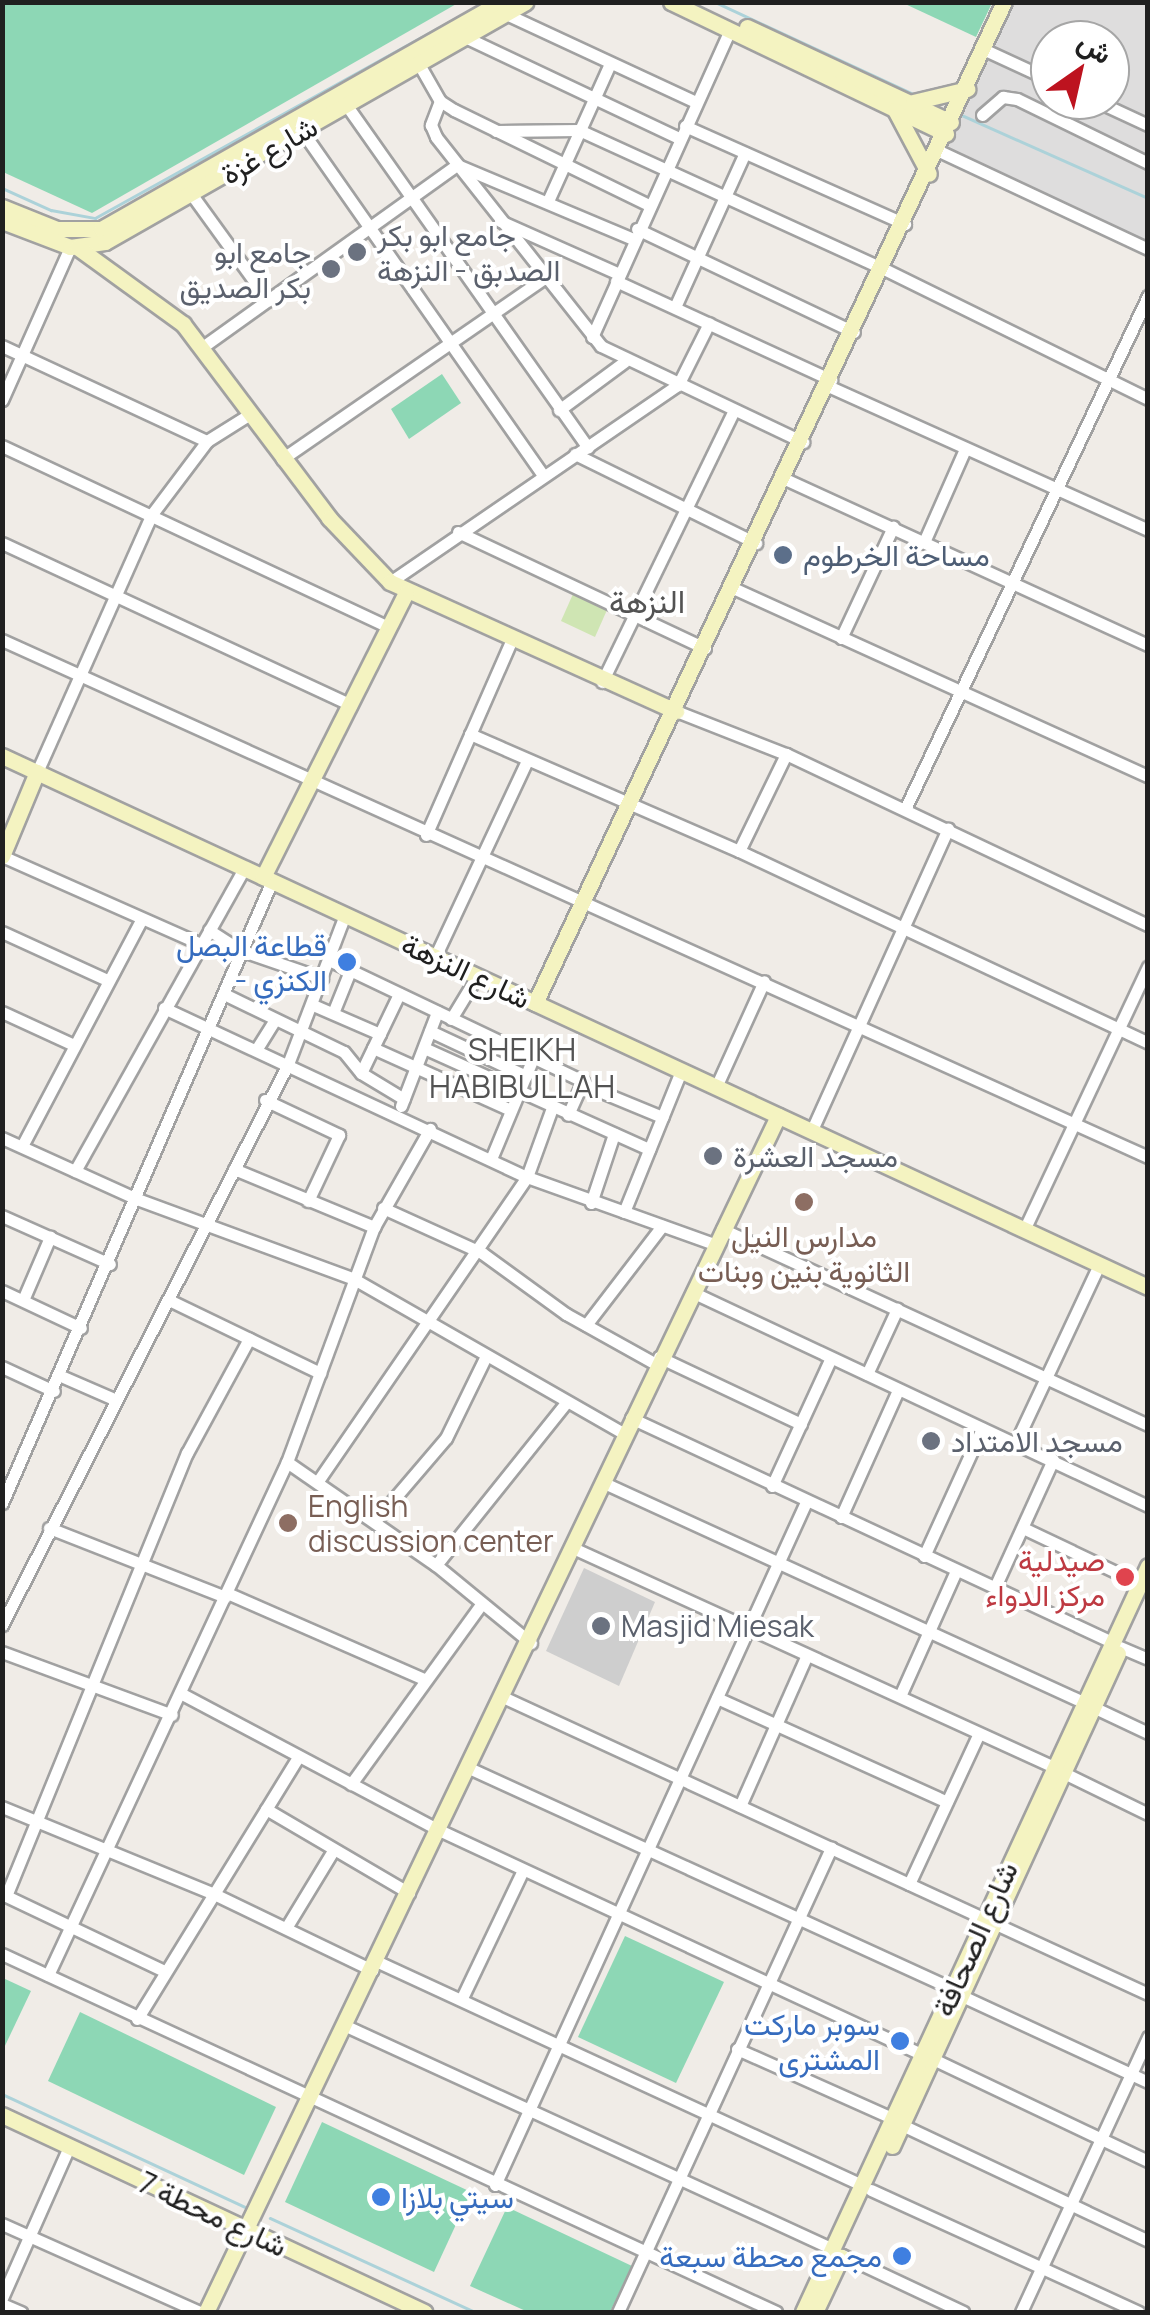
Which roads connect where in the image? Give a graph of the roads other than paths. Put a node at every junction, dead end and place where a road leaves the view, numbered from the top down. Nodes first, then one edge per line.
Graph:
1 (525, 2) edge
2 (671, 2) edge
3 (696, 2) edge
4 (1004, 2) edge
5 (502, 8) edge
6 (730, 30) junction
7 (465, 36) junction
8 (983, 49) junction
9 (416, 58) junction
10 (610, 64) junction
11 (1030, 71) edge
12 (967, 89) junction
13 (594, 99) junction
14 (440, 101) junction
15 (696, 102) junction
16 (898, 105) junction
17 (347, 106) junction
18 (982, 115) dead end
19 (949, 128) junction
20 (579, 130) junction
21 (302, 131) junction
22 (496, 131) junction
23 (682, 132) junction
24 (939, 151) junction
25 (744, 153) junction
26 (1148, 163) edge
27 (564, 164) junction
28 (457, 165) junction
29 (663, 172) junction
30 (929, 174) junction
31 (192, 195) junction
32 (410, 199) junction
33 (548, 200) junction
34 (724, 201) junction
35 (648, 205) junction
36 (2, 207) edge
37 (499, 220) junction
38 (2, 221) edge
39 (905, 224) junction
40 (370, 228) junction
41 (635, 234) junction
42 (74, 247) junction
43 (1148, 250) edge
44 (698, 258) junction
45 (884, 269) junction
46 (618, 277) junction
47 (544, 278) junction
48 (1148, 296) edge
49 (268, 300) junction
50 (675, 308) junction
51 (490, 316) junction
52 (708, 323) junction
53 (854, 332) junction
54 (592, 336) junction
55 (449, 344) junction
56 (2, 346) edge
57 (201, 348) junction
58 (23, 355) junction
59 (624, 362) junction
60 (1108, 381) junction
61 (830, 383) junction
62 (678, 385) junction
63 (2, 400) edge
64 (1148, 400) edge
65 (559, 410) junction
66 (734, 410) junction
67 (250, 414) junction
68 (207, 441) junction
69 (803, 442) junction
70 (2, 446) edge
71 (588, 448) junction
72 (966, 448) junction
73 (575, 454) junction
74 (282, 459) junction
75 (543, 474) junction
76 (786, 479) junction
77 (1056, 490) junction
78 (686, 510) junction
79 (152, 514) junction
80 (894, 527) junction
81 (1148, 530) edge
82 (458, 532) junction
83 (756, 542) junction
84 (924, 542) junction
85 (2, 543) edge
86 (390, 582) junction
87 (1013, 583) junction
88 (734, 588) junction
89 (406, 593) junction
90 (114, 596) junction
91 (636, 616) junction
92 (390, 627) junction
93 (841, 638) junction
94 (2, 640) edge
95 (511, 641) junction
96 (1148, 645) edge
97 (705, 648) junction
98 (76, 675) junction
99 (602, 682) junction
100 (961, 692) junction
101 (350, 705) junction
102 (676, 711) junction
103 (470, 734) junction
104 (786, 754) junction
105 (2, 756) edge
106 (527, 761) junction
107 (36, 772) junction
108 (1148, 776) edge
109 (312, 784) junction
110 (628, 805) junction
111 (905, 808) junction
112 (948, 828) junction
113 (426, 835) junction
114 (739, 850) junction
115 (2, 856) edge
116 (483, 859) junction
117 (244, 868) junction
118 (268, 879) junction
119 (584, 900) junction
120 (346, 915) junction
121 (141, 920) junction
122 (1148, 925) edge
123 (902, 929) junction
124 (209, 930) junction
125 (2, 932) edge
126 (201, 944) junction
127 (240, 950) junction
128 (435, 956) junction
129 (328, 960) junction
130 (1148, 968) edge
131 (350, 971) junction
132 (477, 976) junction
133 (322, 978) junction
134 (107, 980) junction
135 (764, 981) junction
136 (224, 994) junction
137 (398, 994) junction
138 (536, 1003) junction
139 (313, 1005) junction
140 (164, 1008) junction
141 (2, 1012) edge
142 (437, 1012) junction
143 (333, 1014) junction
144 (451, 1019) junction
145 (274, 1020) junction
146 (860, 1024) junction
147 (212, 1030) junction
148 (1118, 1030) junction
149 (430, 1031) junction
150 (380, 1034) junction
151 (300, 1035) junction
152 (1148, 1044) edge
153 (74, 1045) junction
154 (507, 1045) junction
155 (373, 1048) junction
156 (424, 1048) junction
157 (256, 1050) junction
158 (533, 1058) junction
159 (498, 1063) junction
160 (288, 1064) junction
161 (416, 1067) junction
162 (681, 1071) junction
163 (361, 1073) junction
164 (526, 1076) junction
165 (489, 1080) junction
166 (582, 1084) junction
167 (716, 1087) junction
168 (518, 1095) junction
169 (481, 1097) junction
170 (265, 1100) junction
171 (404, 1100) junction
172 (552, 1108) junction
173 (511, 1110) junction
174 (399, 1113) junction
175 (568, 1115) junction
176 (778, 1116) junction
177 (662, 1117) junction
178 (1074, 1123) junction
179 (430, 1128) junction
180 (811, 1132) junction
181 (614, 1134) junction
182 (2, 1138) edge
183 (22, 1146) junction
184 (649, 1149) junction
185 (1148, 1157) edge
186 (491, 1159) junction
187 (234, 1169) junction
188 (75, 1172) junction
189 (527, 1177) junction
190 (138, 1199) junction
191 (308, 1202) junction
192 (591, 1203) junction
193 (383, 1208) junction
194 (624, 1212) junction
195 (2, 1216) edge
196 (207, 1226) junction
197 (662, 1226) junction
198 (374, 1227) junction
199 (1024, 1230) junction
200 (718, 1237) junction
201 (50, 1238) junction
202 (473, 1252) junction
203 (110, 1264) junction
204 (1099, 1265) junction
205 (354, 1279) junction
206 (1148, 1287) edge
207 (2, 1291) edge
208 (692, 1292) junction
209 (23, 1300) junction
210 (169, 1300) junction
211 (896, 1310) junction
212 (422, 1321) junction
213 (586, 1325) junction
214 (81, 1328) junction
215 (248, 1339) junction
216 (485, 1358) junction
217 (832, 1358) junction
218 (658, 1360) junction
219 (2, 1366) edge
220 (320, 1372) junction
221 (867, 1374) junction
222 (61, 1376) junction
223 (1046, 1377) junction
224 (54, 1390) junction
225 (898, 1390) junction
226 (114, 1399) junction
227 (566, 1402) junction
228 (801, 1424) junction
229 (627, 1426) junction
230 (1148, 1426) edge
231 (982, 1429) junction
232 (1016, 1442) junction
233 (1053, 1460) junction
234 (287, 1462) junction
235 (318, 1481) junction
236 (602, 1482) junction
237 (772, 1486) junction
238 (806, 1502) junction
239 (2, 1503) edge
240 (1148, 1506) edge
241 (841, 1517) junction
242 (375, 1521) junction
243 (49, 1528) junction
244 (1022, 1528) junction
245 (573, 1548) junction
246 (924, 1556) junction
247 (143, 1564) junction
248 (779, 1564) junction
249 (436, 1565) junction
250 (1148, 1566) edge
251 (956, 1571) junction
252 (1143, 1586) edge
253 (995, 1587) junction
254 (226, 1595) junction
255 (482, 1602) junction
256 (2, 1624) edge
257 (748, 1630) junction
258 (929, 1632) junction
259 (531, 1643) junction
260 (1116, 1644) junction
261 (2, 1652) edge
262 (807, 1656) junction
263 (1148, 1659) edge
264 (422, 1678) junction
265 (92, 1684) junction
266 (182, 1694) junction
267 (900, 1696) junction
268 (504, 1698) junction
269 (718, 1698) junction
270 (1088, 1705) junction
271 (172, 1716) junction
272 (777, 1724) junction
273 (979, 1732) junction
274 (1148, 1733) edge
275 (298, 1757) junction
276 (469, 1768) junction
277 (1059, 1770) junction
278 (680, 1779) junction
279 (351, 1784) junction
280 (947, 1802) junction
281 (740, 1806) junction
282 (2, 1807) edge
283 (266, 1809) junction
284 (1148, 1814) edge
285 (37, 1821) junction
286 (439, 1830) junction
287 (648, 1848) junction
288 (831, 1848) junction
289 (334, 1849) junction
290 (110, 1850) junction
291 (523, 1870) junction
292 (909, 1884) junction
293 (212, 1893) junction
294 (409, 1893) junction
295 (4, 1895) edge
296 (617, 1916) junction
297 (798, 1918) junction
298 (990, 1922) junction
299 (73, 1927) junction
300 (286, 1928) junction
301 (2, 1954) edge
302 (374, 1966) junction
303 (164, 1971) junction
304 (48, 1975) junction
305 (766, 1984) junction
306 (1147, 1992) edge
307 (957, 1993) junction
308 (462, 1998) junction
309 (137, 2019) junction
310 (346, 2026) junction
311 (1148, 2037) edge
312 (560, 2044) junction
313 (737, 2049) junction
314 (928, 2057) junction
315 (1130, 2074) junction
316 (1148, 2082) edge
317 (310, 2100) junction
318 (529, 2110) junction
319 (708, 2113) junction
320 (2, 2116) edge
321 (898, 2122) junction
322 (1100, 2139) junction
323 (69, 2147) junction
324 (1148, 2161) edge
325 (678, 2178) junction
326 (496, 2185) junction
327 (867, 2188) junction
328 (1070, 2205) junction
329 (2, 2224) edge
330 (245, 2229) junction
331 (31, 2237) junction
332 (1148, 2241) edge
333 (838, 2252) junction
334 (644, 2253) junction
335 (1042, 2266) junction
336 (2, 2301) edge
337 (406, 2308) edge
338 (22, 2312) edge
339 (203, 2312) edge
340 (424, 2312) edge
341 (618, 2312) edge
342 (776, 2312) edge
343 (803, 2312) edge
344 (815, 2312) edge
345 (963, 2312) edge
346 (1020, 2312) edge
347 (1139, 2312) edge

1 - 5 street, شارع غزة
2 - 6 street
3 - 16 street
4 - 8 street
5 - 7 street, شارع غزة
5 - 9 street, شارع غزة
5 - 10 street
6 - 15 street
6 - 16 street
7 - 9 street, شارع غزة
7 - 13 street
8 - 11 street
8 - 12 street
9 - 14 street
9 - 17 street, شارع غزة
9 - 36 street, شارع غزة
10 - 13 street
10 - 15 street
12 - 16 street
12 - 19 street
13 - 20 street
13 - 23 street
14 - 22 street
14 - 28 street
15 - 23 street
16 - 19 street
16 - 30 street
17 - 21 street, شارع غزة
17 - 32 street
18 - 26 street
19 - 24 street
20 - 22 street
20 - 27 street
20 - 29 street
21 - 31 street, شارع غزة
21 - 40 street
22 - 27 street
23 - 25 street
23 - 29 street
24 - 30 street
24 - 43 street
25 - 34 street
25 - 39 street
27 - 33 street
27 - 35 street
28 - 32 street
28 - 33 street
28 - 37 street
29 - 34 street
29 - 35 street
30 - 39 street
31 - 42 street, شارع غزة
31 - 49 street
32 - 40 street
32 - 51 street
33 - 41 street
34 - 44 street
34 - 45 street
35 - 41 street
37 - 46 street
37 - 47 street
38 - 42 street
39 - 45 street
40 - 49 street
40 - 55 street
41 - 44 street
41 - 46 street
42 - 57 street
42 - 58 street
44 - 50 street
44 - 53 street
45 - 53 street
45 - 60 street
46 - 50 street
46 - 54 street
47 - 51 street
47 - 54 street
48 - 60 street
49 - 57 street
50 - 52 street
51 - 55 street
51 - 65 street
52 - 61 street
52 - 62 street
53 - 61 street
54 - 59 street
55 - 74 street
55 - 75 street
56 - 58 street
57 - 67 street
58 - 63 street
58 - 68 street
59 - 62 street
59 - 65 street
60 - 64 street
60 - 77 street
61 - 69 street
61 - 72 street
62 - 66 street
62 - 71 street
65 - 71 street
66 - 69 street
66 - 78 street
67 - 68 street
67 - 74 street
68 - 79 street
69 - 76 street
70 - 79 street
71 - 73 street
72 - 77 street
72 - 84 street
73 - 75 street
73 - 78 street
74 - 86 street
75 - 82 street
76 - 80 street
76 - 83 street
77 - 81 street
77 - 87 street
78 - 83 street
78 - 91 street
79 - 90 street
79 - 92 street
80 - 84 street
80 - 93 street
82 - 86 street
82 - 91 street
83 - 88 street
84 - 87 street
85 - 90 street
86 - 89 street
87 - 96 street
87 - 100 street
88 - 93 street
88 - 97 street
89 - 92 street
89 - 95 street
90 - 98 street
90 - 101 street
91 - 97 street
91 - 99 street
92 - 101 street
93 - 100 street
94 - 98 street
95 - 99 street
95 - 103 street
97 - 102 street
98 - 107 street
98 - 109 street
99 - 102 street
100 - 108 street
100 - 111 street
101 - 109 street
102 - 104 street
102 - 110 street
103 - 106 street
103 - 113 street
104 - 111 street
104 - 114 street
105 - 107 street, شارع النزهة
106 - 110 street
106 - 116 street
107 - 115 street
107 - 117 street, شارع النزهة
109 - 113 street
109 - 118 street
110 - 114 street
110 - 119 street
111 - 112 street
112 - 122 street
112 - 123 street
113 - 116 street
114 - 123 street
115 - 121 street
116 - 119 street
116 - 128 street
117 - 118 street, شارع النزهة
117 - 124 street
118 - 120 street, شارع النزهة
118 - 127 street
119 - 135 street
119 - 138 street
120 - 128 street, شارع النزهة
120 - 129 street
121 - 126 street
121 - 134 street
123 - 146 street
123 - 148 street
124 - 126 street
124 - 127 street
125 - 134 street
126 - 140 street
127 - 133 street
127 - 136 street
128 - 132 street, شارع النزهة
129 - 131 street
129 - 133 street
130 - 148 street
131 - 137 street
131 - 143 street
132 - 138 street, شارع النزهة
132 - 144 street
133 - 139 street
134 - 153 street
135 - 146 street
135 - 167 street
136 - 145 street
136 - 147 street
137 - 142 street
137 - 150 street
138 - 162 street, شارع النزهة
139 - 143 street
139 - 151 street
140 - 147 street
140 - 188 street
141 - 153 street
142 - 144 street
142 - 149 street
143 - 150 street
144 - 154 street
145 - 151 street
145 - 157 street
146 - 178 street
146 - 180 street
147 - 157 street
147 - 190 street
148 - 152 street
148 - 178 street
149 - 156 street
149 - 159 street
150 - 155 street
151 - 160 street
151 - 163 street
153 - 183 street
154 - 158 street
154 - 159 street
155 - 161 street
155 - 163 street
156 - 161 street
156 - 165 street
157 - 160 street
158 - 164 street
158 - 166 street
159 - 164 street
159 - 165 street
160 - 170 street
160 - 174 street
161 - 169 street
161 - 171 street
162 - 167 street, شارع النزهة
162 - 177 street
163 - 171 street
164 - 168 street
165 - 168 street
165 - 169 street
166 - 175 street
166 - 177 street
167 - 176 street, شارع النزهة
168 - 172 street
168 - 173 street
169 - 173 street
170 - 187 street
170 - 191 street
171 - 174 street
172 - 175 street
172 - 189 street
173 - 186 street
174 - 179 street
175 - 181 street
176 - 180 street, شارع النزهة
176 - 200 street
177 - 184 street
178 - 185 street
178 - 199 street
179 - 186 street
179 - 193 street
180 - 199 street, شارع النزهة
181 - 184 street
181 - 192 street
182 - 183 street
183 - 188 street
184 - 194 street
186 - 189 street
187 - 191 street
187 - 196 street
188 - 190 street
189 - 192 street
189 - 202 street
190 - 196 street
190 - 203 street
191 - 198 street
192 - 194 street
193 - 198 street
193 - 202 street
194 - 197 street
195 - 201 street
196 - 205 street
196 - 210 street
197 - 200 street
197 - 213 street
198 - 205 street
199 - 204 street, شارع النزهة
200 - 208 street
200 - 211 street
201 - 203 street
201 - 209 street
202 - 212 street
202 - 213 street
203 - 214 street
204 - 206 street, شارع النزهة
204 - 223 street
205 - 212 street
205 - 220 street
207 - 209 street
208 - 217 street
208 - 218 street
209 - 214 street
210 - 215 street
210 - 226 street
211 - 221 street
211 - 223 street
212 - 216 street
212 - 235 street
213 - 218 street
214 - 222 street
215 - 220 street
215 - 247 street
216 - 227 street
216 - 242 street
217 - 221 street
217 - 228 street
218 - 228 street
218 - 229 street
219 - 224 street
220 - 234 street
221 - 225 street
222 - 224 street
222 - 226 street
223 - 230 street
223 - 232 street
224 - 239 street
225 - 231 street
225 - 241 street
226 - 243 street
227 - 229 street
227 - 249 street
228 - 237 street
229 - 236 street
229 - 237 street
231 - 232 street
231 - 246 street
232 - 233 street
233 - 240 street
233 - 244 street
234 - 235 street
234 - 254 street
235 - 242 street
236 - 245 street
236 - 248 street
237 - 238 street
238 - 241 street
238 - 248 street
241 - 246 street
242 - 249 street
243 - 247 street
243 - 256 street
244 - 252 street
244 - 253 street
245 - 257 street
245 - 259 street
246 - 251 street
247 - 254 street
247 - 265 street
248 - 257 street
248 - 258 street
249 - 255 street
250 - 252 street, شارع الصحافة
251 - 253 street
251 - 258 street
252 - 260 street, شارع الصحافة
253 - 260 street
254 - 264 street
254 - 266 street
255 - 259 street
255 - 264 street
257 - 262 street
257 - 269 street
258 - 267 street
258 - 270 street
259 - 268 street
260 - 263 street
260 - 270 street, شارع الصحافة
261 - 265 street
262 - 267 street
262 - 272 street
264 - 279 street
265 - 271 street
265 - 285 street
266 - 271 street
266 - 275 street
267 - 273 street
268 - 276 street
268 - 278 street
269 - 272 street
269 - 278 street
270 - 274 street
270 - 277 street, شارع الصحافة
271 - 290 street
272 - 280 street
272 - 281 street
273 - 277 street
273 - 280 street
275 - 279 street
275 - 283 street
276 - 286 street
276 - 287 street
277 - 284 street
277 - 298 street, شارع الصحافة
278 - 281 street
278 - 287 street
279 - 286 street
280 - 292 street
281 - 288 street
282 - 285 street
283 - 289 street
283 - 293 street
285 - 290 street
285 - 295 street
286 - 291 street
286 - 294 street
287 - 296 street
287 - 297 street
288 - 292 street
288 - 297 street
289 - 294 street
289 - 300 street
290 - 293 street
290 - 299 street
291 - 296 street
291 - 308 street
292 - 298 street
293 - 300 street
293 - 303 street
294 - 302 street
295 - 299 street
296 - 305 street
296 - 312 street
297 - 305 street
297 - 307 street
298 - 306 street
298 - 307 street, شارع الصحافة
299 - 303 street
299 - 304 street
300 - 302 street
301 - 304 street
302 - 308 street
302 - 310 street
303 - 309 street
304 - 309 street
305 - 313 street
305 - 314 street
307 - 314 street, شارع الصحافة
307 - 315 street
308 - 312 street
309 - 317 street
310 - 317 street
310 - 318 street
311 - 315 street
312 - 318 street
312 - 319 street
313 - 319 street
313 - 321 street
314 - 321 street, شارع الصحافة
314 - 322 street
315 - 316 street
315 - 322 street
317 - 326 street
317 - 330 street
318 - 325 street
318 - 326 street
319 - 325 street
319 - 327 street
320 - 323 street, شارع محطة 7
321 - 327 street, شارع الصحافة
321 - 328 street
322 - 324 street
322 - 328 street
323 - 330 street, شارع محطة 7
323 - 331 street
325 - 333 street
325 - 334 street
326 - 334 street
327 - 333 street, شارع الصحافة
327 - 335 street
328 - 332 street
328 - 335 street
329 - 331 street
330 - 337 street, شارع محطة 7
330 - 339 street
331 - 336 street
331 - 339 street
333 - 343 street, شارع الصحافة
333 - 344 street, شارع الصحافة
333 - 345 street
334 - 341 street
334 - 342 street
335 - 346 street
335 - 347 street
336 - 338 street
337 - 340 street, شارع محطة 7

